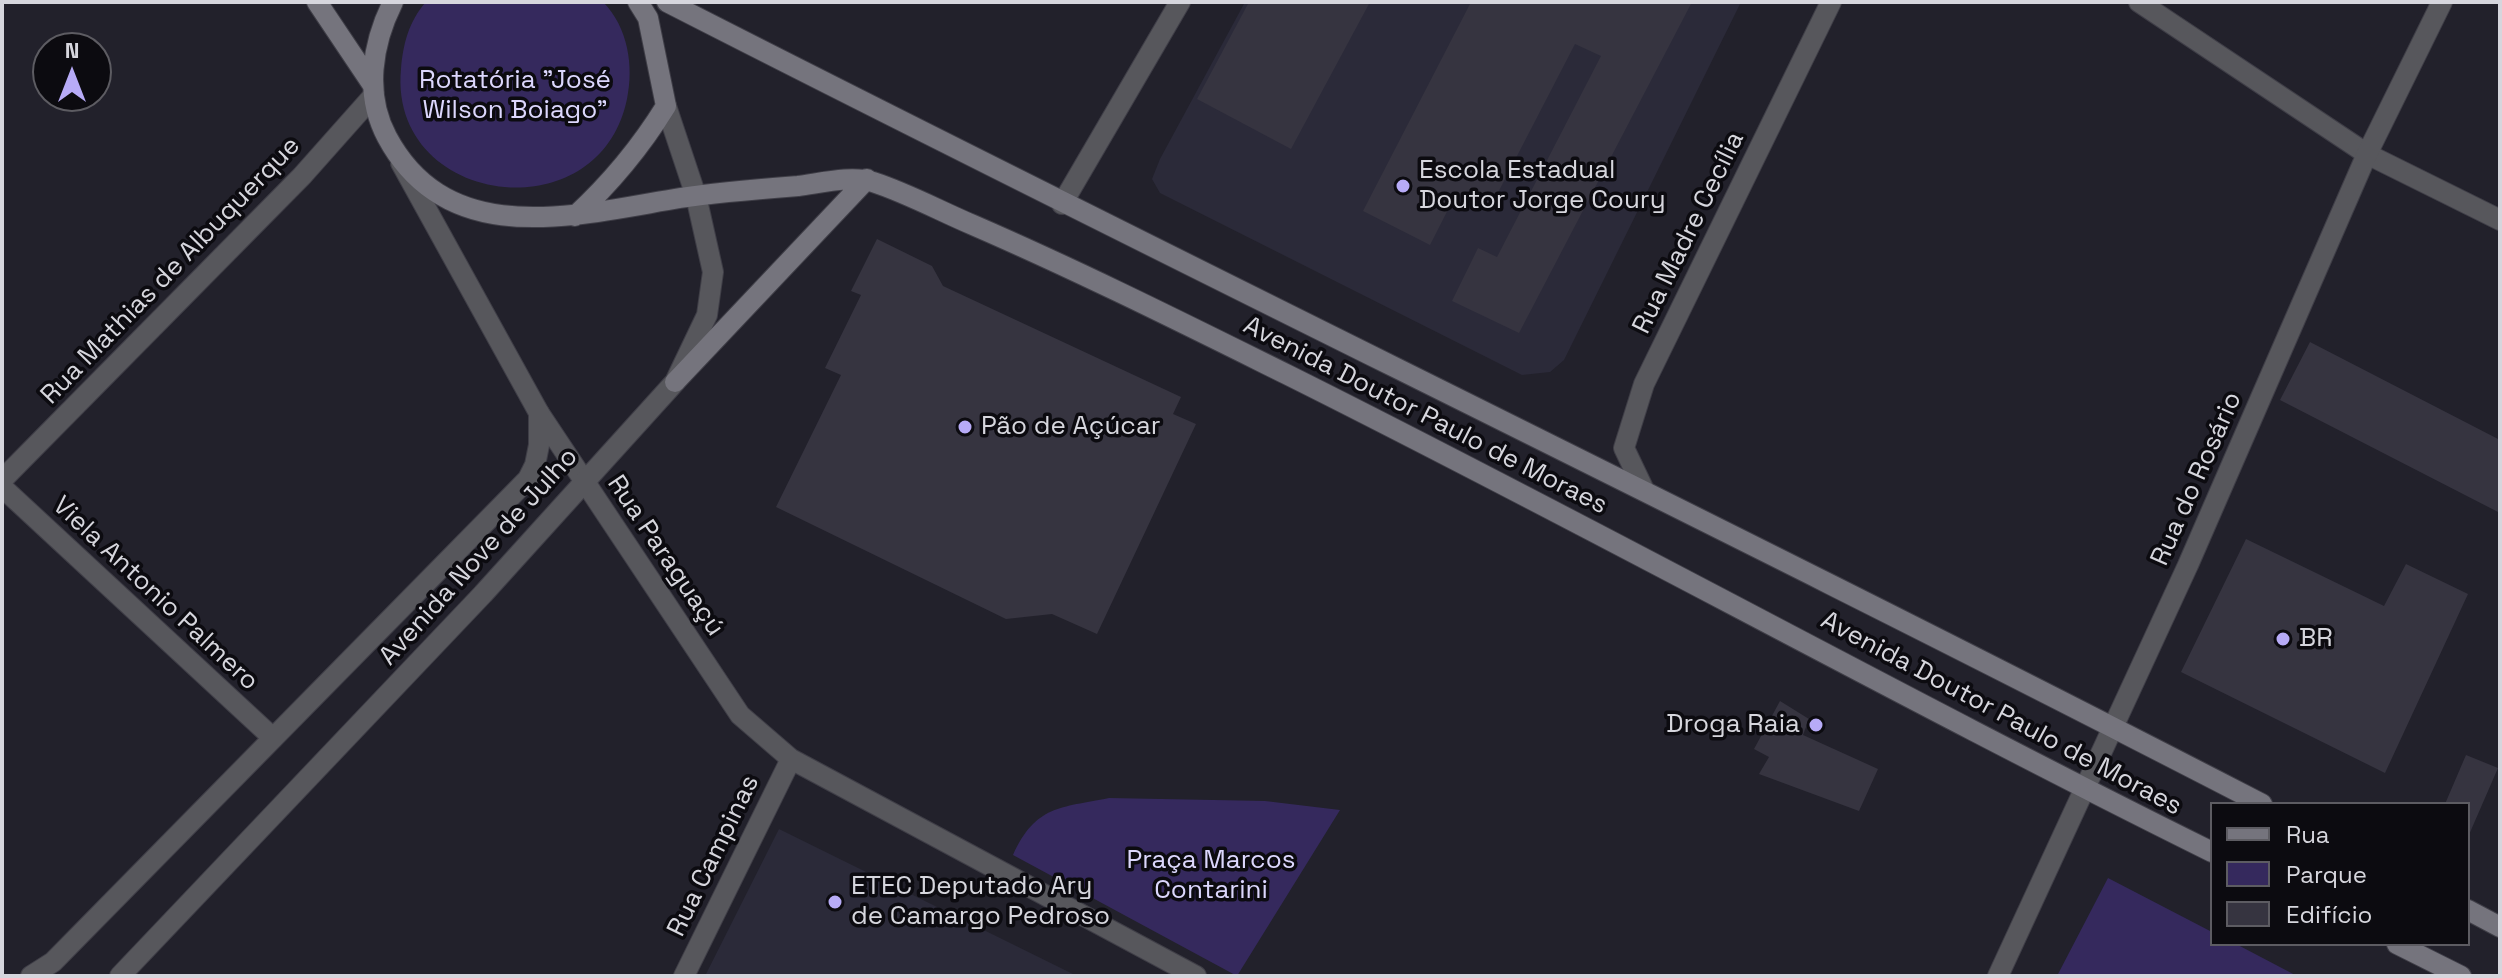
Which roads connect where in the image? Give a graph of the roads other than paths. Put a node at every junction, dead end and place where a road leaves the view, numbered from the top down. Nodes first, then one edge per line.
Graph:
1 (317, 2) edge
2 (393, 2) edge
3 (638, 2) edge
4 (667, 2) edge
5 (1180, 2) edge
6 (1831, 2) edge
7 (2139, 2) edge
8 (2442, 2) edge
9 (373, 89) junction
10 (666, 106) junction
11 (2367, 154) junction
12 (397, 156) junction
13 (867, 179) junction
14 (696, 196) junction
15 (1062, 204) junction
16 (575, 216) junction
17 (2500, 220) edge
18 (675, 382) junction
19 (539, 413) junction
20 (2, 480) edge
21 (583, 481) junction
22 (2, 487) edge
23 (1644, 490) junction
24 (2113, 728) junction
25 (273, 738) junction
26 (791, 759) junction
27 (2085, 789) junction
28 (2258, 802) edge
29 (2210, 851) edge
30 (2470, 911) edge
31 (2500, 927) edge
32 (2401, 946) edge
33 (31, 976) edge
34 (120, 976) edge
35 (684, 976) edge
36 (1196, 976) edge
37 (1998, 976) edge
38 (2461, 976) edge

1 - 9 main road
2 - 9 main road
3 - 10 main road
4 - 15 main road, Avenida Doutor Paulo de Moraes
5 - 15 street
6 - 23 street, Rua Madre Cecília
7 - 11 street
8 - 11 street, Rua do Rosário
9 - 12 main road, Avenida Doutor Paulo de Moraes
9 - 20 street, Rua Mathias de Albuquerque
10 - 14 street, Avenida Nove de Julho
10 - 16 main road
11 - 17 street
11 - 24 street, Rua do Rosário
12 - 16 main road, Avenida Doutor Paulo de Moraes
12 - 19 street, Rua Paraguaçú
13 - 14 main road, Avenida Doutor Paulo de Moraes
13 - 18 main road
13 - 27 main road, Avenida Doutor Paulo de Moraes
14 - 16 main road, Avenida Doutor Paulo de Moraes
14 - 18 street, Avenida Nove de Julho
15 - 23 main road, Avenida Doutor Paulo de Moraes
18 - 21 street, Avenida Nove de Julho
19 - 21 street, Rua Paraguaçú
19 - 25 street, Avenida Nove de Julho
21 - 26 street, Rua Paraguaçú
21 - 34 street, Avenida Nove de Julho
22 - 25 street, Viela Antonio Palmero
23 - 24 main road, Avenida Doutor Paulo de Moraes
24 - 27 street, Rua do Rosário
24 - 28 main road, Avenida Doutor Paulo de Moraes
25 - 33 street, Avenida Nove de Julho
26 - 35 street, Rua Campinas
26 - 36 street, Rua Paraguaçú
27 - 29 main road, Avenida Doutor Paulo de Moraes
27 - 37 street, Rua do Rosário
30 - 31 main road
32 - 38 main road

